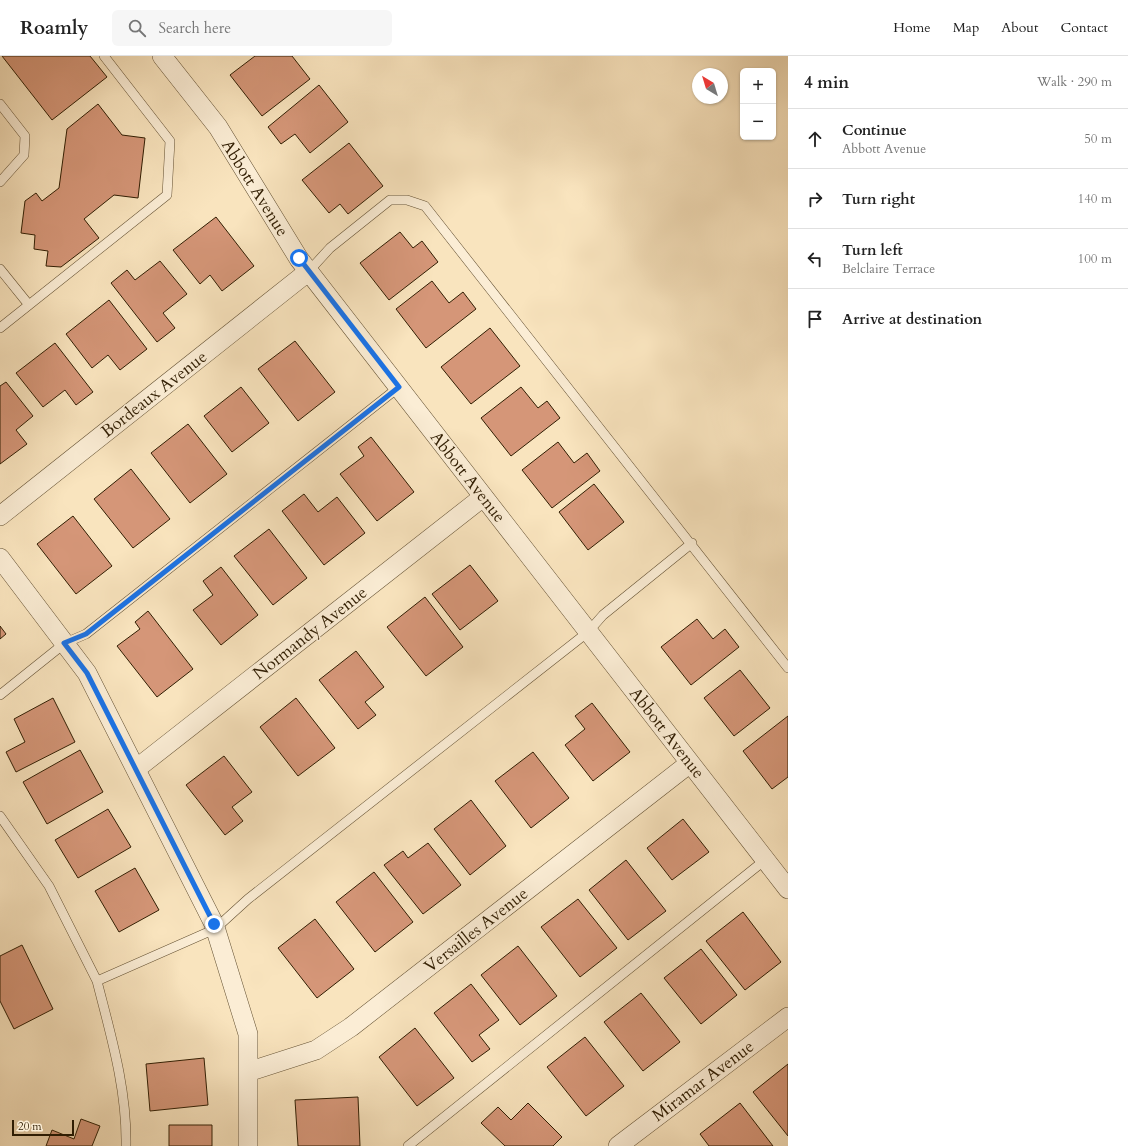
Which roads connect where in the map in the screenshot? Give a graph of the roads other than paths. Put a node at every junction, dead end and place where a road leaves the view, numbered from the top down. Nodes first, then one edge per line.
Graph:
1 (104, 56) edge
2 (162, 56) edge
3 (0, 104) edge
4 (0, 182) edge
5 (0, 269) edge
6 (309, 271) junction
7 (29, 305) junction
8 (0, 328) edge
9 (399, 387) junction
10 (483, 497) junction
11 (0, 516) edge
12 (692, 543) junction
13 (0, 558) edge
14 (588, 632) junction
15 (64, 643) junction
16 (788, 668) edge
17 (0, 695) edge
18 (690, 763) junction
19 (136, 769) junction
20 (0, 816) edge
21 (765, 860) junction
22 (788, 889) edge
23 (215, 929) junction
24 (97, 981) junction
25 (788, 1017) edge
26 (248, 1072) junction
27 (126, 1146) edge
28 (248, 1146) edge
29 (408, 1146) edge
30 (618, 1146) edge

1 - 7 lane
2 - 6 street, Abbott Avenue
3 - 4 lane
5 - 7 lane
6 - 9 street, Abbott Avenue
6 - 11 street, Bordeaux Avenue
6 - 12 lane
7 - 8 lane
9 - 10 street, Abbott Avenue
9 - 15 lane
10 - 14 street, Abbott Avenue
10 - 19 street, Normandy Avenue
12 - 14 lane
12 - 16 lane
13 - 15 street
14 - 18 street, Abbott Avenue
14 - 23 lane
15 - 17 lane
15 - 19 street
18 - 21 street, Abbott Avenue
18 - 26 street, Versailles Avenue
19 - 23 street
20 - 24 lane
21 - 22 street, Abbott Avenue
21 - 29 lane
23 - 24 lane
23 - 26 street
24 - 27 lane
25 - 30 street, Miramar Avenue
26 - 28 street

